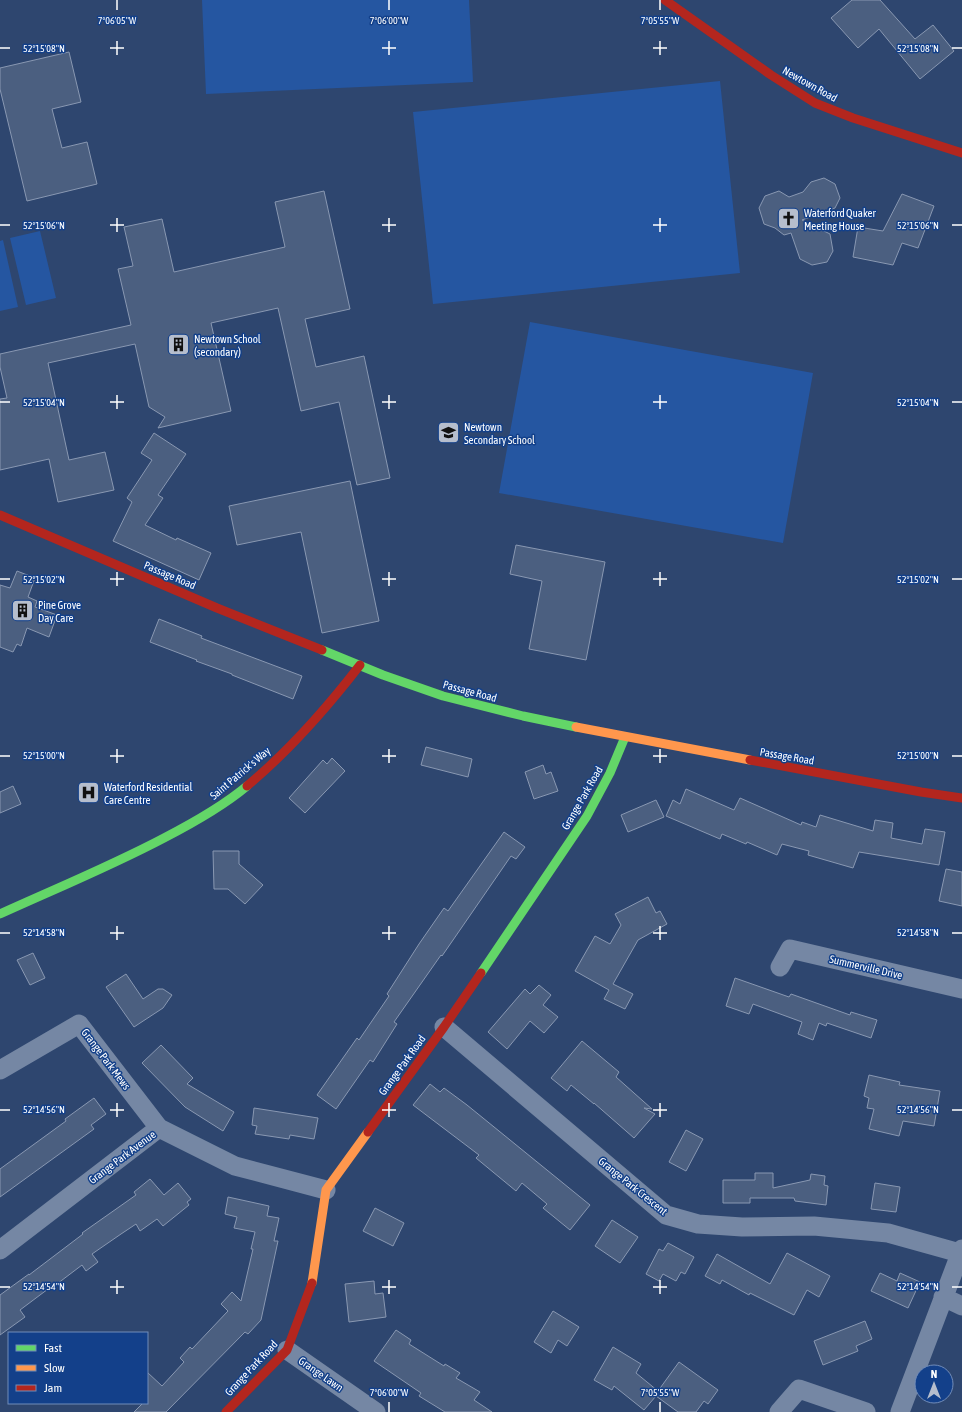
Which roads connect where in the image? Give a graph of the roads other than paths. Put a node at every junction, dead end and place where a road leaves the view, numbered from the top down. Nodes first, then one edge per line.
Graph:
1 (665, 0) edge
2 (962, 153) edge
3 (0, 515) edge
4 (360, 665) junction
5 (625, 738) junction
6 (962, 798) edge
7 (0, 914) edge
8 (780, 967) dead end
9 (962, 989) edge
10 (444, 1027) junction
11 (0, 1070) edge
12 (159, 1128) junction
13 (326, 1190) junction
14 (0, 1250) edge
15 (961, 1251) edge
16 (943, 1298) junction
17 (962, 1306) edge
18 (287, 1350) junction
19 (226, 1412) edge
20 (376, 1412) edge
21 (779, 1412) edge
22 (866, 1412) edge
23 (900, 1412) edge

1 - 2 main road, Newtown Road
3 - 4 main road, Passage Road
4 - 5 main road, Passage Road
4 - 7 main road, Saint Patrick's Way
5 - 6 main road, Passage Road
5 - 10 main road, Grange Park Road
8 - 9 street, Summerville Drive
10 - 13 main road, Grange Park Road
10 - 15 street, Grange Park Crescent
11 - 12 street, Grange Park Mews
12 - 13 street, Grange Park Avenue
12 - 14 street, Grange Park Avenue
13 - 18 main road, Grange Park Road
15 - 16 street
16 - 17 street
16 - 23 street
18 - 19 main road, Grange Park Road
18 - 20 street, Grange Lawn
21 - 22 street

